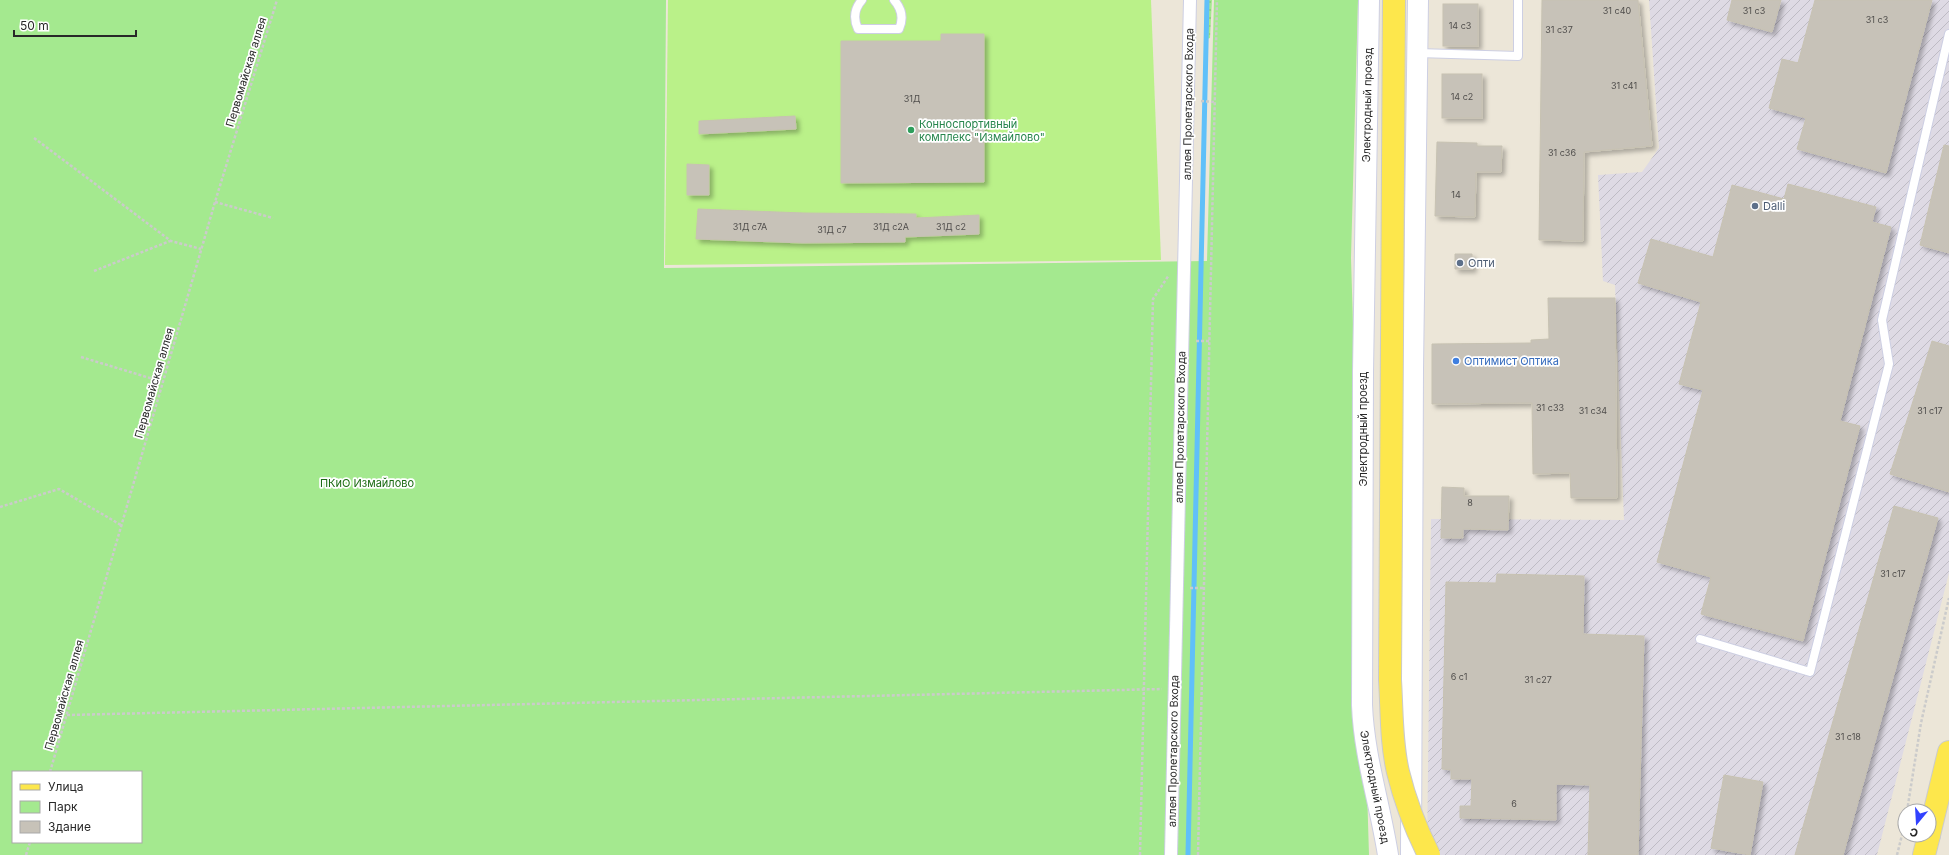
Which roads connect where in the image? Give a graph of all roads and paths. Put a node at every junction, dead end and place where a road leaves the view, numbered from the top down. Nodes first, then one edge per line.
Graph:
1 (277, 0) edge
2 (862, 0) edge
3 (894, 0) edge
4 (1190, 0) edge
5 (1217, 0) edge
6 (1369, 0) edge
7 (1394, 0) edge
8 (1418, 0) edge
9 (1518, 0) edge
10 (1949, 34) edge
11 (1417, 53) junction
12 (1368, 75) junction
13 (1418, 76) junction
14 (1203, 101) dead end
15 (1214, 102) junction
16 (34, 138) dead end
17 (215, 202) junction
18 (273, 218) dead end
19 (171, 241) junction
20 (201, 249) junction
21 (1184, 253) junction
22 (94, 271) dead end
23 (1198, 341) dead end
24 (1209, 341) junction
25 (81, 357) dead end
26 (1413, 369) junction
27 (1363, 372) junction
28 (163, 382) junction
29 (0, 507) edge
30 (122, 525) junction
31 (1191, 588) dead end
32 (1204, 588) junction
33 (1949, 598) edge
34 (1700, 639) dead end
35 (1175, 689) junction
36 (1144, 690) junction
37 (67, 714) junction
38 (1949, 752) edge
39 (50, 771) edge
40 (1908, 803) edge
41 (1937, 803) edge
42 (30, 843) edge
43 (1900, 843) edge
44 (1927, 843) edge
45 (26, 855) edge
46 (1140, 855) edge
47 (1170, 855) edge
48 (1198, 855) edge
49 (1388, 855) edge
50 (1411, 855) edge
51 (1429, 855) edge
52 (1897, 855) edge
53 (1924, 855) edge

1 - 17 path, Первомайская аллея
2 - 3 lane
4 - 21 street, аллея Пролетарского Входа
5 - 15 path
6 - 12 street, Электродный проезд
7 - 51 main road, bridge
8 - 11 street
9 - 11 lane
10 - 34 lane
11 - 13 street
12 - 13 street
12 - 27 street, Электродный проезд
13 - 26 street
14 - 15 path
15 - 24 path
16 - 19 path
17 - 18 path
17 - 20 path, Первомайская аллея
19 - 20 path
19 - 22 path
20 - 28 path, Первомайская аллея
21 - 35 street, аллея Пролетарского Входа
21 - 36 path
23 - 24 path
24 - 32 path
25 - 28 path
26 - 27 street
26 - 50 street
27 - 49 street, Электродный проезд
28 - 30 path, Первомайская аллея
29 - 30 path
30 - 37 path, Первомайская аллея
31 - 32 path
32 - 48 path
33 - 40 path
35 - 36 path
35 - 47 street, аллея Пролетарского Входа
36 - 37 path
36 - 46 path
37 - 39 path, Первомайская аллея
38 - 41 main road
42 - 45 path
43 - 52 path
44 - 53 main road

